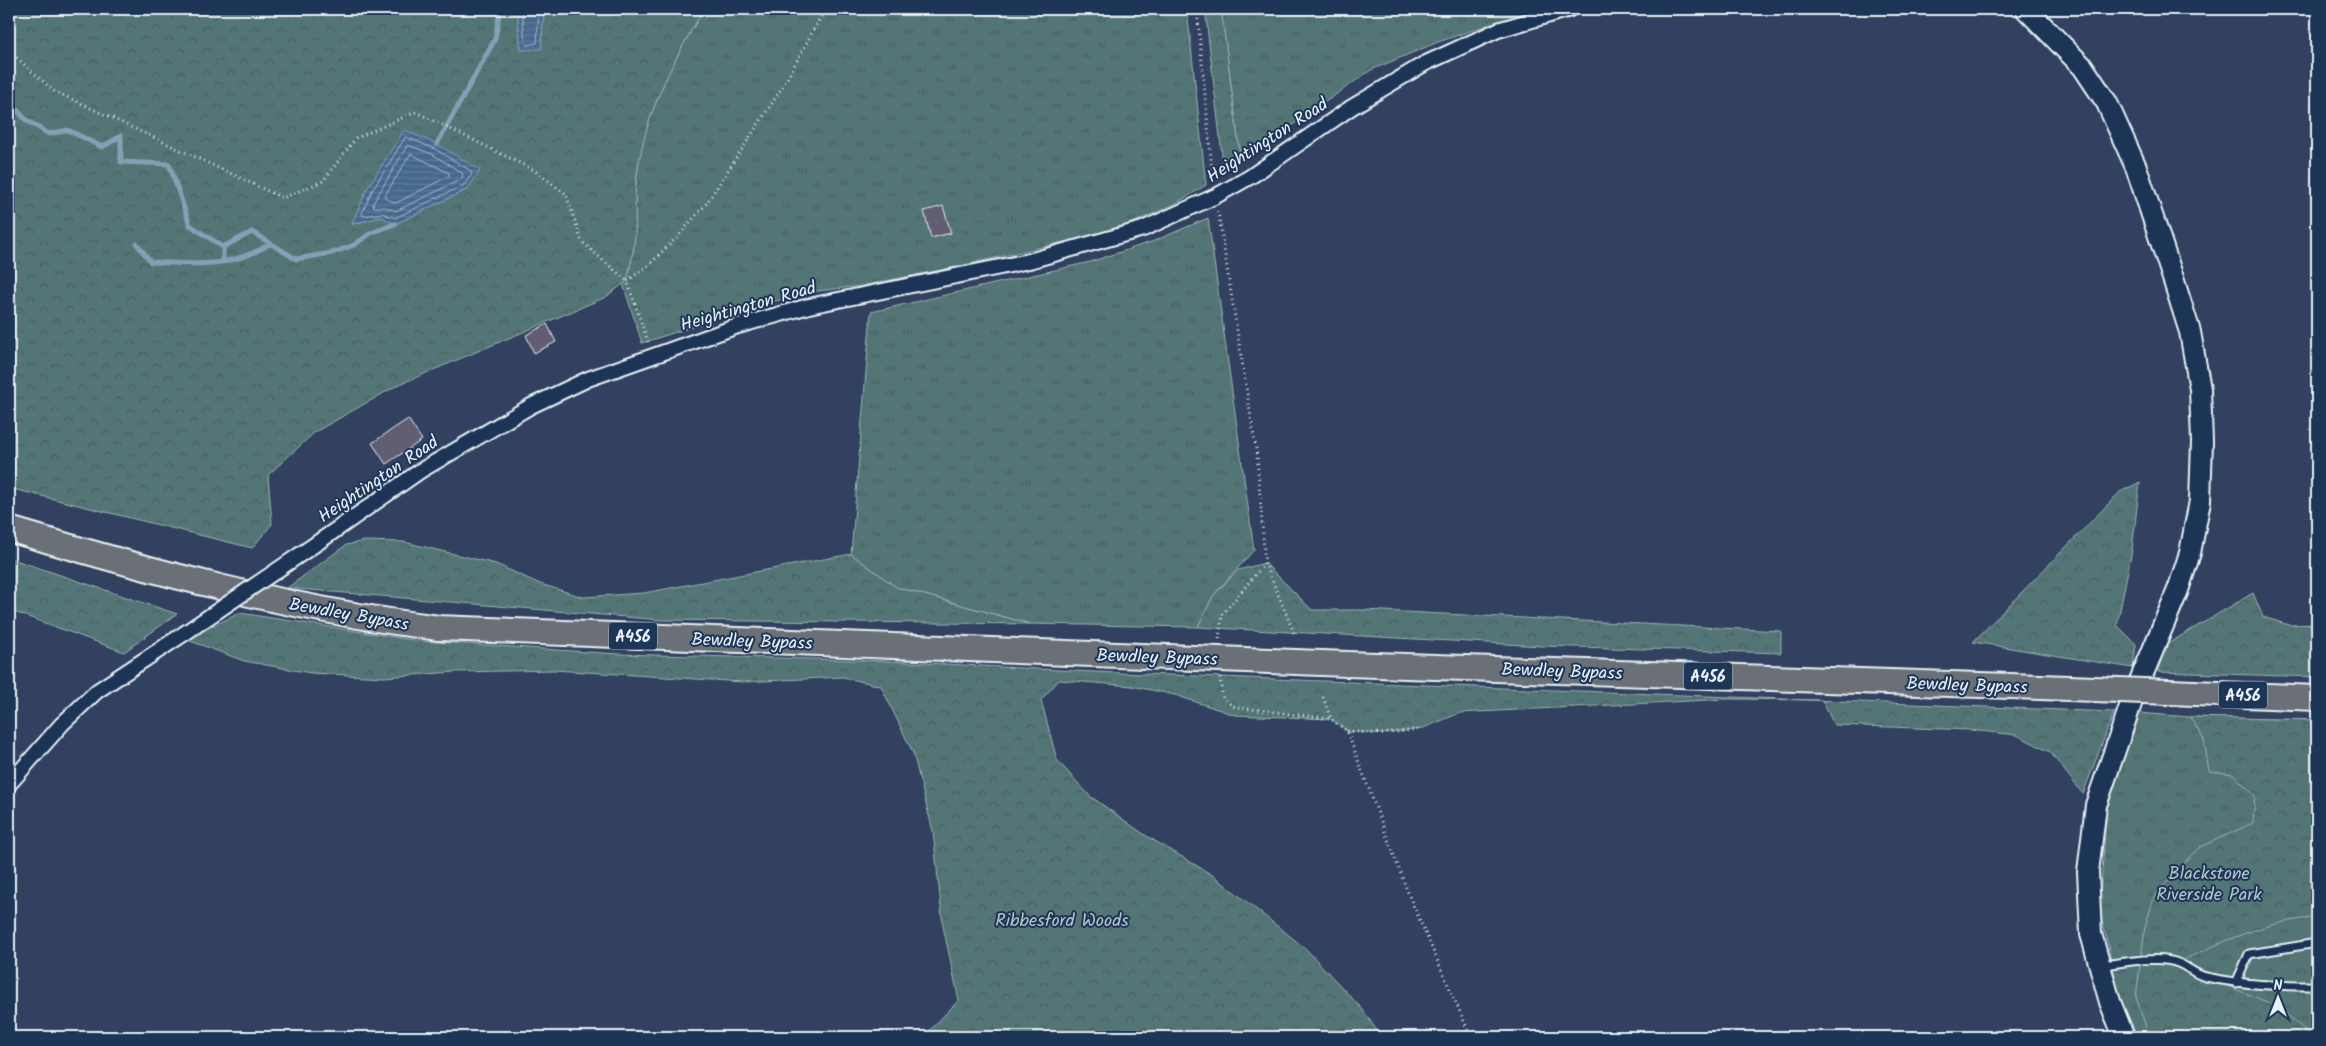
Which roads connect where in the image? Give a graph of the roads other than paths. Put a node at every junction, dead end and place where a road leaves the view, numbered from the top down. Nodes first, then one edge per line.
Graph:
1 (1570, 9) edge
2 (2026, 9) edge
3 (9, 529) edge
4 (2317, 698) edge
5 (9, 784) edge
6 (2317, 943) edge
7 (2099, 966) junction
8 (2236, 982) junction
9 (2317, 986) edge
10 (2124, 1037) edge

1 - 5 street, Heightington Road, bridge
2 - 7 main road
3 - 4 highway, Bewdley Bypass / A456, bridge
6 - 8 lane
7 - 8 lane
7 - 10 main road
8 - 9 lane

